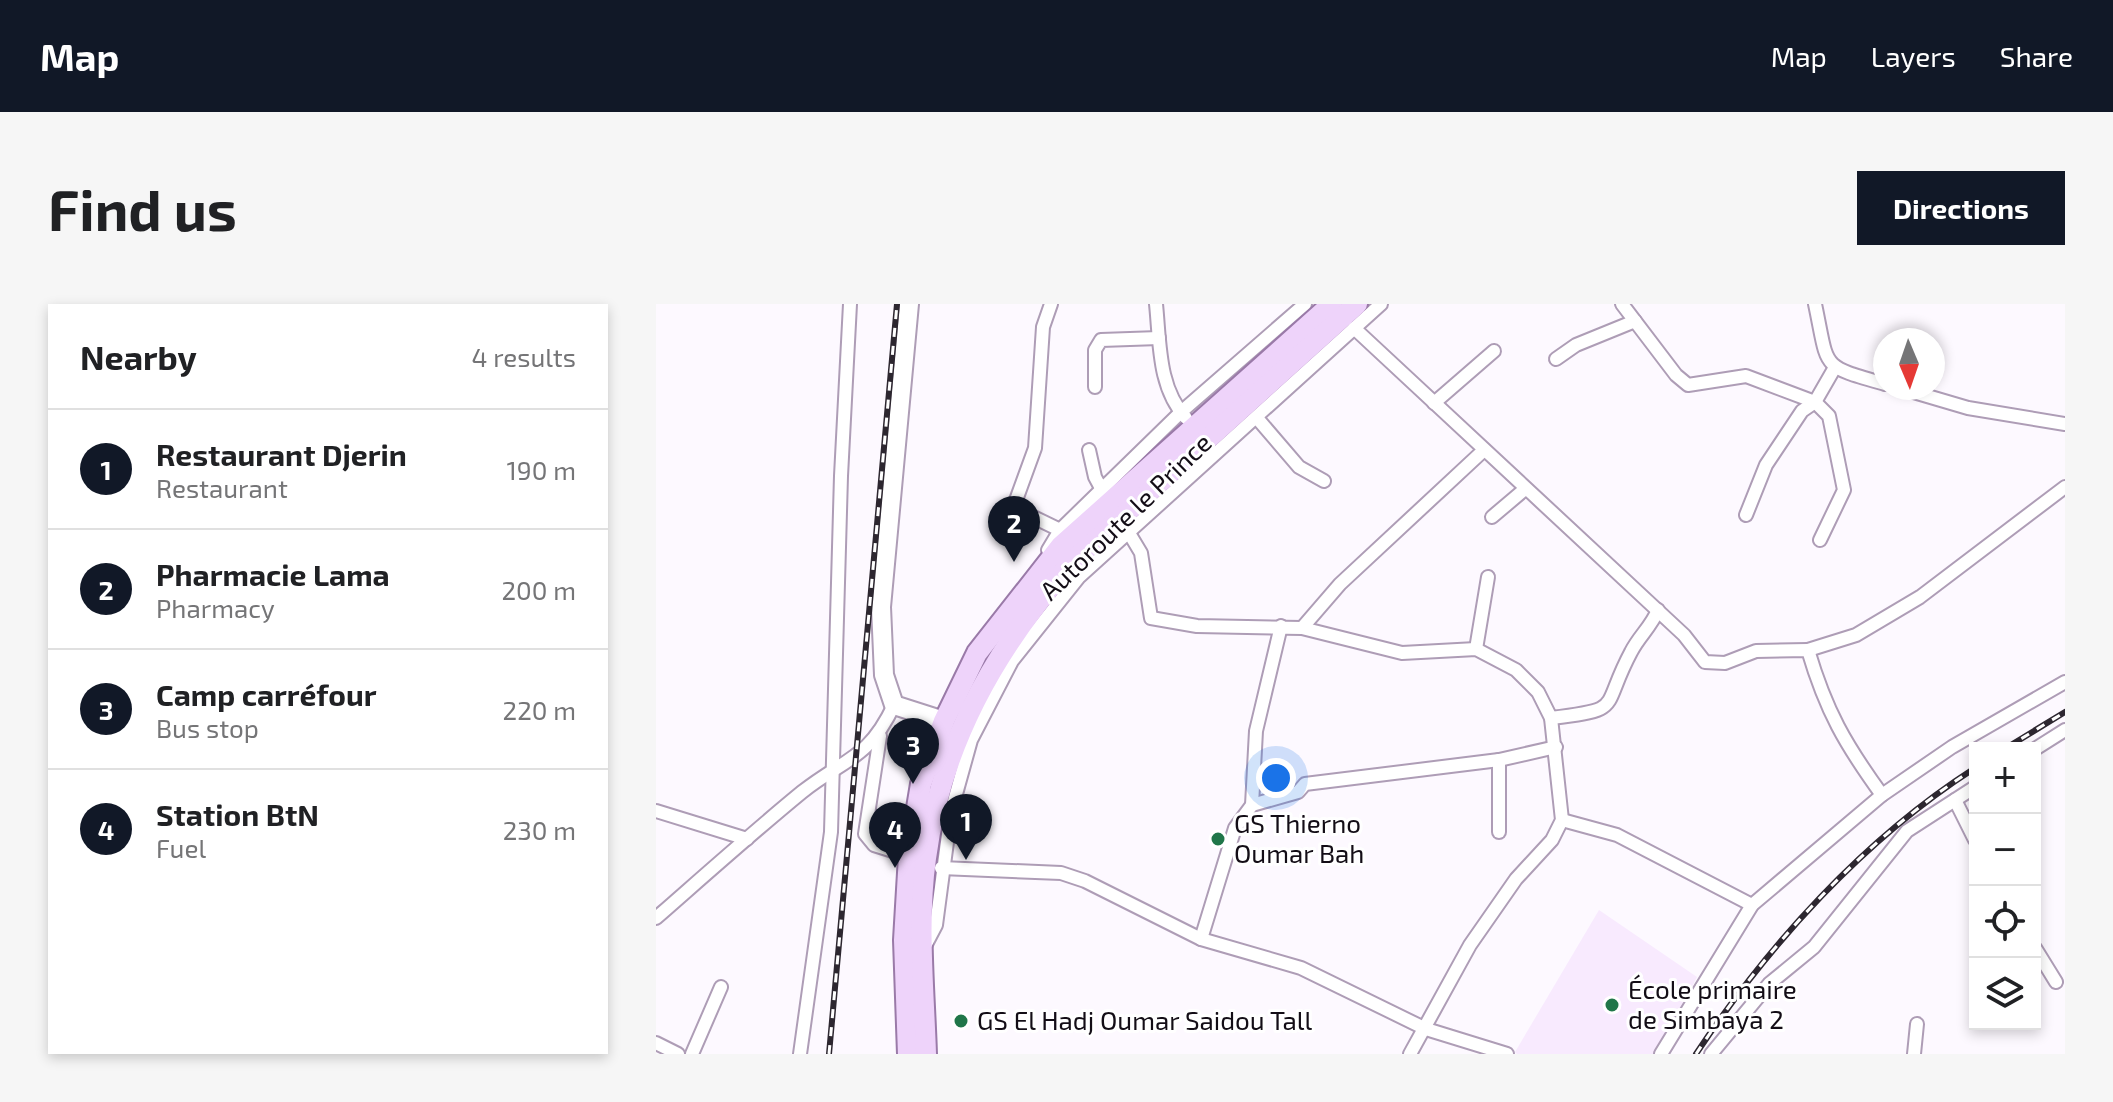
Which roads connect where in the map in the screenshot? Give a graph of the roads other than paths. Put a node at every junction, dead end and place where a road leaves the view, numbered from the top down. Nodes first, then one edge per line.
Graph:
1 (850, 304) edge
2 (909, 304) edge
3 (1051, 304) edge
4 (1156, 304) edge
5 (1307, 304) edge
6 (1332, 304) edge
7 (1357, 304) edge
8 (1381, 304) edge
9 (1622, 304) edge
10 (1815, 304) edge
11 (1635, 321) junction
12 (1354, 328) junction
13 (1159, 338) junction
14 (1494, 351) dead end
15 (1273, 357) junction
16 (1556, 359) dead end
17 (1834, 369) junction
18 (1873, 380) edge
19 (1095, 387) dead end
20 (1941, 400) edge
21 (1815, 402) junction
22 (1434, 403) junction
23 (1257, 418) junction
24 (1188, 420) junction
25 (2065, 424) edge
26 (1089, 450) dead end
27 (1484, 450) junction
28 (1324, 481) dead end
29 (2065, 487) edge
30 (1525, 489) junction
31 (1102, 490) junction
32 (1746, 515) dead end
33 (1492, 517) dead end
34 (1060, 530) junction
35 (1129, 533) junction
36 (1820, 540) dead end
37 (1488, 577) dead end
38 (1018, 598) junction
39 (1658, 610) junction
40 (1281, 626) junction
41 (1302, 628) junction
42 (1476, 649) junction
43 (1808, 650) junction
44 (2065, 682) edge
45 (894, 705) junction
46 (1551, 718) junction
47 (944, 721) junction
48 (2065, 730) edge
49 (880, 736) junction
50 (2041, 745) edge
51 (1556, 747) junction
52 (1499, 760) junction
53 (834, 771) junction
54 (1969, 791) edge
55 (1882, 795) junction
56 (1955, 800) junction
57 (1252, 805) junction
58 (656, 811) edge
59 (1562, 820) junction
60 (1969, 828) edge
61 (1499, 832) dead end
62 (747, 839) junction
63 (909, 856) junction
64 (941, 868) junction
65 (1752, 905) junction
66 (656, 918) edge
67 (1201, 939) junction
68 (922, 952) junction
69 (2041, 958) edge
70 (2056, 982) dead end
71 (721, 987) dead end
72 (1917, 1024) dead end
73 (1426, 1029) junction
74 (656, 1043) edge
75 (678, 1054) edge
76 (692, 1054) edge
77 (800, 1054) edge
78 (908, 1054) edge
79 (926, 1054) edge
80 (1410, 1054) edge
81 (1507, 1054) edge
82 (1661, 1054) edge
83 (1711, 1054) edge
84 (1914, 1054) edge

1 - 53 street
2 - 45 street
3 - 34 street
4 - 13 street
5 - 15 street
5 - 24 street
6 - 15 main road, Autoroute le Prince
7 - 68 main road, Autoroute le Prince
8 - 12 street
9 - 11 street
10 - 17 street
11 - 16 street
11 - 21 street
12 - 22 street
12 - 23 street
13 - 19 street
13 - 24 street
14 - 22 street
15 - 24 main road, Autoroute le Prince
17 - 18 street
17 - 21 street
20 - 25 street
21 - 32 street
21 - 36 street
22 - 27 street
23 - 28 street
23 - 35 street
24 - 31 street
24 - 38 main road, Autoroute le Prince
26 - 31 street
27 - 30 street
27 - 41 street
29 - 43 street
30 - 33 street
30 - 39 street
31 - 34 street
34 - 38 street
35 - 40 street
35 - 64 street
37 - 42 street
38 - 47 main road, Autoroute le Prince
39 - 43 street
39 - 46 street
40 - 41 street
40 - 57 street
41 - 42 street
42 - 46 street
43 - 55 street
44 - 55 street
45 - 47 street
45 - 49 street
46 - 51 street
47 - 63 main road, Autoroute le Prince
48 - 50 street
49 - 53 street
49 - 63 street
51 - 52 street
51 - 59 street
52 - 57 street
52 - 61 street
53 - 62 street
53 - 77 street
54 - 56 street
55 - 65 street
56 - 60 street
56 - 83 street
57 - 67 street
58 - 62 street
59 - 65 street
59 - 73 street
62 - 66 street
63 - 78 main road, Autoroute le Prince
64 - 67 street
64 - 68 street
65 - 82 street
67 - 73 street
68 - 79 main road, Autoroute le Prince
69 - 70 street
71 - 76 street
72 - 84 street
73 - 80 street
73 - 81 street
74 - 75 street

